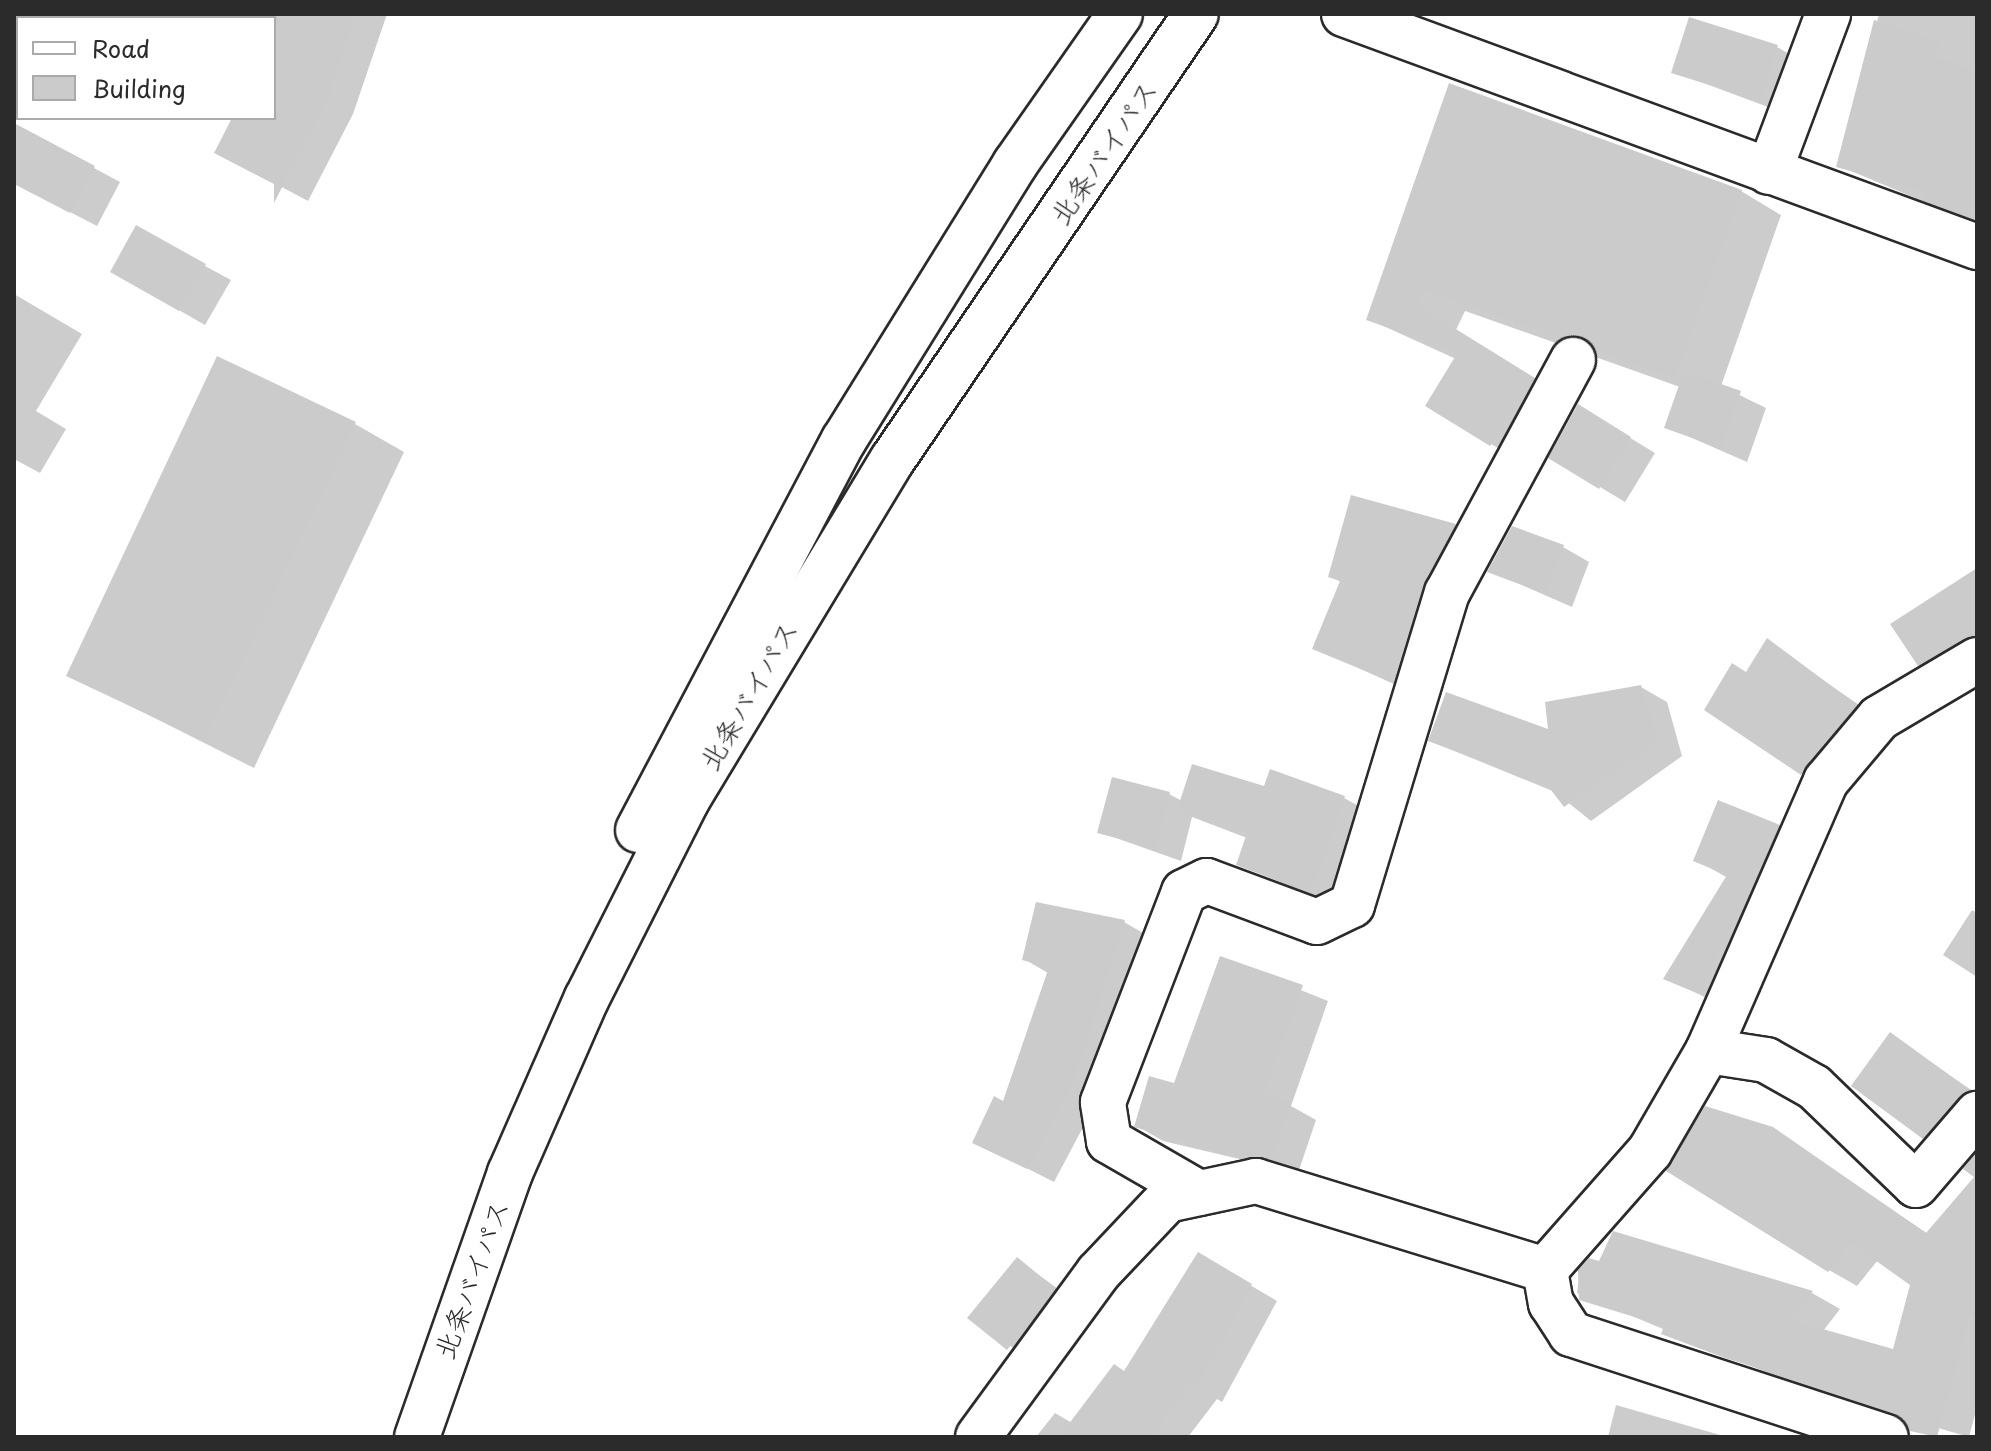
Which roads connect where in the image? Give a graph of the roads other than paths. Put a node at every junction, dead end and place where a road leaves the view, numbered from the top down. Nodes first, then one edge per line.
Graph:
1 (1120, 14) edge
2 (1196, 14) edge
3 (1344, 14) edge
4 (1828, 14) edge
5 (1769, 172) junction
6 (1977, 247) edge
7 (1573, 360) dead end
8 (1977, 660) edge
9 (1708, 1051) junction
10 (1977, 1114) edge
11 (1199, 1193) junction
12 (1545, 1270) junction
13 (395, 1437) edge
14 (417, 1437) edge
15 (978, 1437) edge
16 (1886, 1437) edge

1 - 13 main road, 北条バイパス
2 - 14 main road, 北条バイパス
3 - 5 main road
4 - 5 main road
5 - 6 main road
7 - 11 main road
8 - 9 main road
9 - 10 main road
9 - 12 main road
11 - 12 main road
11 - 15 main road
12 - 16 main road

